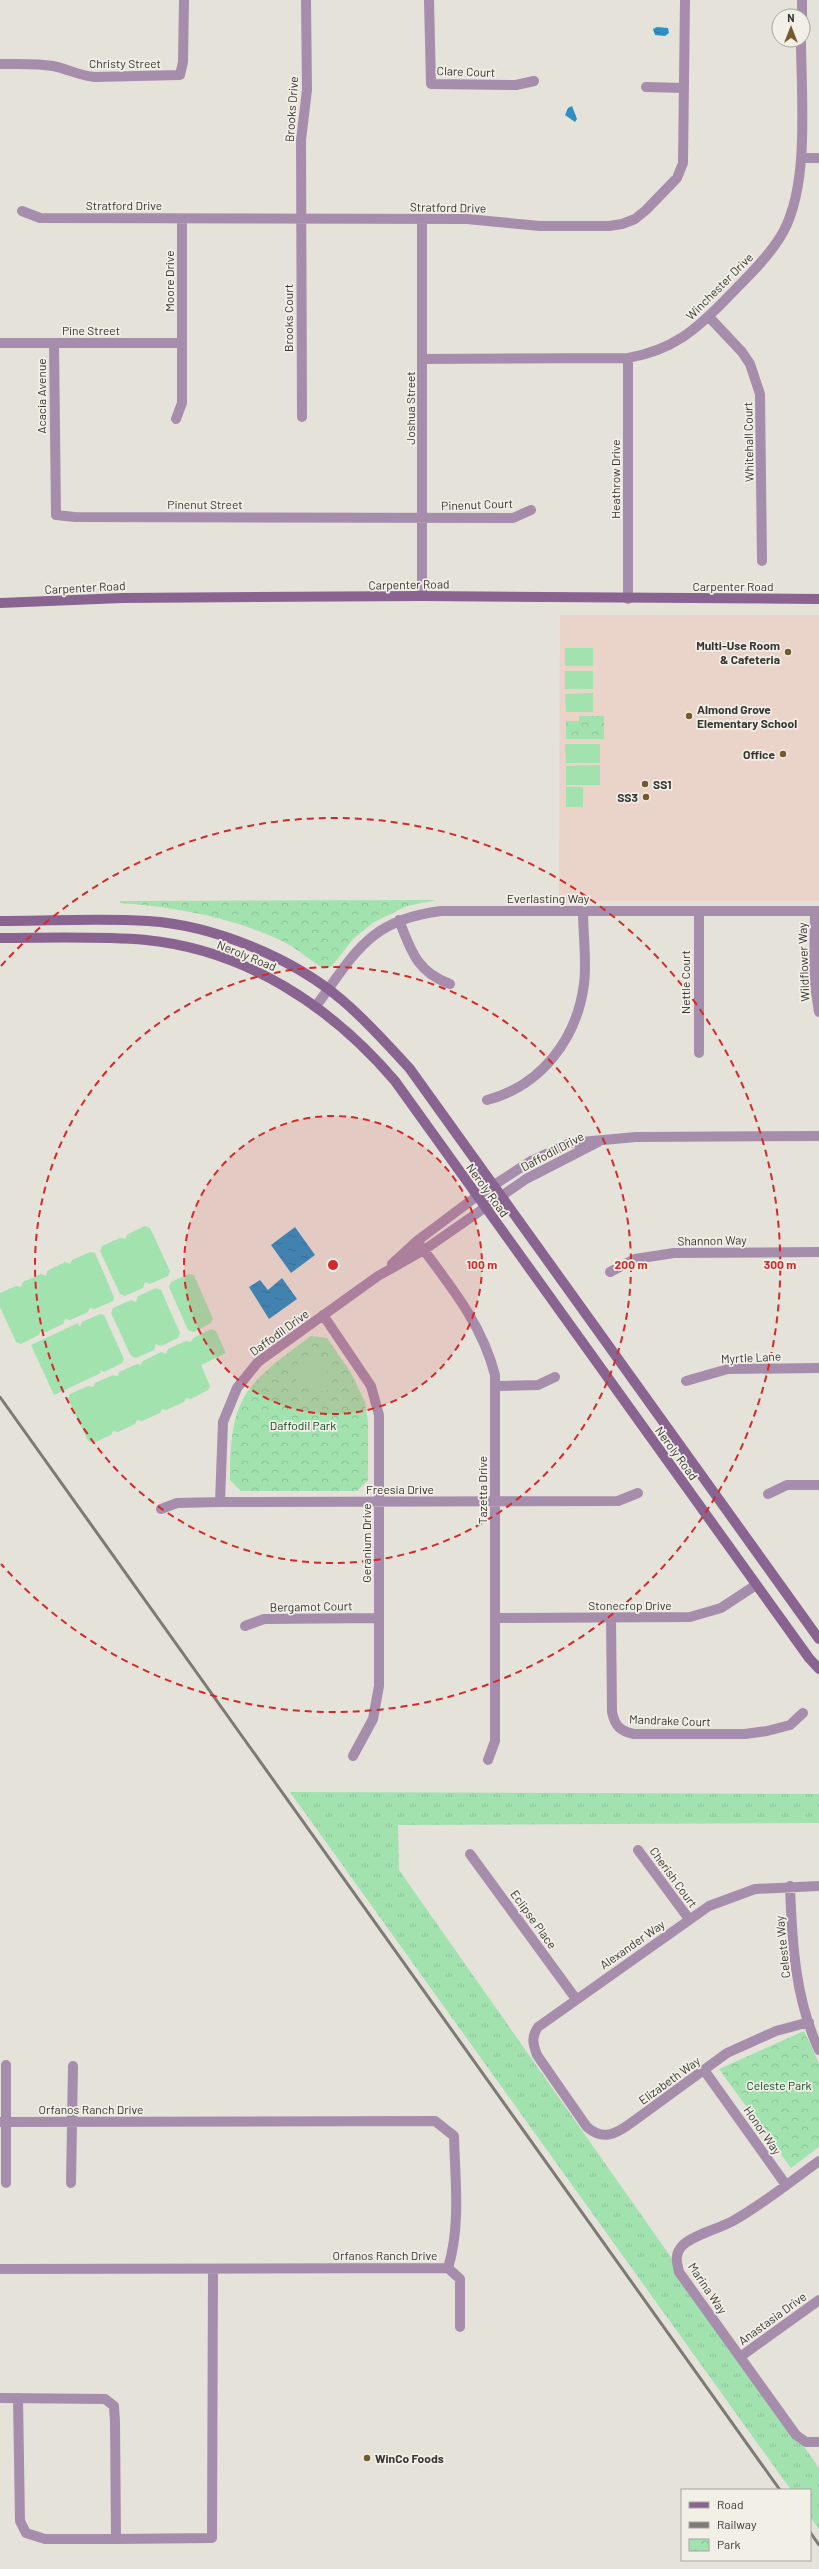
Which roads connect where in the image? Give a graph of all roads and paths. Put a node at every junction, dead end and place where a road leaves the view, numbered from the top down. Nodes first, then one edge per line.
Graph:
1 (184, 0) edge
2 (306, 0) edge
3 (429, 0) edge
4 (685, 0) edge
5 (801, 48) edge
6 (0, 64) edge
7 (534, 81) dead end
8 (646, 87) dead end
9 (684, 88) junction
10 (801, 158) junction
11 (819, 158) edge
12 (22, 211) dead end
13 (182, 218) junction
14 (301, 219) junction
15 (422, 219) junction
16 (709, 317) junction
17 (0, 343) edge
18 (54, 343) junction
19 (182, 343) junction
20 (628, 358) junction
21 (423, 359) junction
22 (302, 417) dead end
23 (176, 419) dead end
24 (54, 448) joint
25 (531, 510) dead end
26 (422, 518) junction
27 (762, 561) dead end
28 (422, 596) junction
29 (628, 599) junction
30 (819, 599) edge
31 (0, 603) edge
32 (583, 911) junction
33 (817, 911) edge
34 (699, 912) junction
35 (399, 920) junction
36 (0, 921) edge
37 (0, 938) edge
38 (450, 984) dead end
39 (328, 990) junction
40 (316, 1006) junction
41 (819, 1012) edge
42 (699, 1053) dead end
43 (487, 1100) dead end
44 (819, 1136) edge
45 (598, 1142) junction
46 (493, 1185) junction
47 (477, 1196) junction
48 (501, 1196) junction
49 (485, 1208) junction
50 (417, 1241) junction
51 (424, 1250) junction
52 (819, 1252) edge
53 (610, 1272) dead end
54 (378, 1276) junction
55 (323, 1315) junction
56 (819, 1368) edge
57 (555, 1377) dead end
58 (686, 1381) dead end
59 (495, 1386) junction
60 (819, 1485) edge
61 (638, 1492) dead end
62 (768, 1494) dead end
63 (220, 1502) junction
64 (379, 1502) junction
65 (495, 1502) junction
66 (161, 1509) dead end
67 (756, 1585) junction
68 (379, 1618) junction
69 (496, 1618) junction
70 (611, 1618) junction
71 (245, 1626) dead end
72 (819, 1639) edge
73 (819, 1669) edge
74 (803, 1713) dead end
75 (353, 1756) dead end
76 (488, 1760) dead end
77 (638, 1850) dead end
78 (470, 1854) dead end
79 (790, 1886) junction
80 (819, 1886) edge
81 (688, 1919) junction
82 (576, 1999) junction
83 (809, 2022) junction
84 (819, 2050) edge
85 (6, 2065) dead end
86 (73, 2066) dead end
87 (704, 2070) junction
88 (562, 2091) joint
89 (3, 2122) edge
90 (71, 2122) junction
91 (819, 2161) edge
92 (6, 2182) dead end
93 (71, 2182) dead end
94 (786, 2185) junction
95 (448, 2268) junction
96 (0, 2269) edge
97 (213, 2269) junction
98 (819, 2300) edge
99 (460, 2327) dead end
100 (740, 2357) junction
101 (0, 2398) edge
102 (18, 2398) junction
103 (819, 2442) edge
104 (116, 2539) junction

1 - 6 street, Christy Street
2 - 14 street, Brooks Drive
3 - 7 street, Clare Court
4 - 9 street, Stratford Drive
5 - 10 street, Winchester Drive
8 - 9 street
9 - 15 street, Stratford Drive
10 - 11 street
10 - 16 street, Winchester Drive
12 - 13 street, Stratford Drive
13 - 14 street, Stratford Drive
13 - 19 street, Moore Drive
14 - 15 street, Stratford Drive
14 - 22 street, Brooks Court
15 - 21 street, Joshua Street
16 - 20 street, Winchester Drive
16 - 27 street, Whitehall Court
17 - 18 street, Pine Street
18 - 19 street, Pine Street
18 - 24 street, Acacia Avenue
19 - 23 street, Moore Drive
20 - 21 street, Winchester Drive
20 - 29 street, Heathrow Drive
21 - 26 street, Joshua Street
24 - 26 street, Pinenut Street
25 - 26 street, Pinenut Court
26 - 28 street, Joshua Street
28 - 29 street, Carpenter Road
28 - 31 street, Carpenter Road
29 - 30 street, Carpenter Road
32 - 34 street, Everlasting Way
32 - 35 street, Everlasting Way
32 - 43 street
33 - 34 street, Everlasting Way
33 - 41 street, Wildflower Way
34 - 42 street, Nettle Court
35 - 38 street
35 - 39 street, Everlasting Way
36 - 39 street, Neroly Road
37 - 40 street, Neroly Road
39 - 40 street, Everlasting Way
39 - 46 street, Neroly Road
40 - 47 street, Neroly Road
44 - 45 street, Daffodil Drive
45 - 46 street, Daffodil Drive
45 - 48 street, Daffodil Drive
46 - 47 street, Daffodil Drive
46 - 48 street, Neroly Road
47 - 49 street, Neroly Road
47 - 50 street, Daffodil Drive
48 - 49 street, Daffodil Drive
48 - 72 street, Neroly Road
49 - 51 street, Daffodil Drive
49 - 67 street, Neroly Road
50 - 51 street, Tazetta Drive
50 - 54 street, Daffodil Drive
51 - 54 street, Daffodil Drive
51 - 59 street, Tazetta Drive
52 - 53 street, Shannon Way
54 - 55 street, Daffodil Drive
55 - 63 street, Daffodil Drive
55 - 64 street, Geranium Drive
56 - 58 street, Myrtle Lane
57 - 59 street
59 - 65 street, Tazetta Drive
60 - 62 street
61 - 65 street, Freesia Drive
63 - 64 street, Freesia Drive
63 - 66 street, Freesia Drive
64 - 65 street, Freesia Drive
64 - 68 street, Geranium Drive
65 - 69 street, Tazetta Drive
67 - 70 street, Stonecrop Drive
67 - 73 street, Neroly Road
68 - 71 street, Bergamot Court
68 - 75 street, Geranium Drive
69 - 70 street, Stonecrop Drive
69 - 76 street, Tazetta Drive
70 - 74 street, Mandrake Court
77 - 81 street, Cherish Court
78 - 82 street, Eclipse Place
79 - 80 street, Alexander Way
79 - 81 street, Alexander Way
79 - 83 street, Celeste Way
81 - 82 street, Alexander Way
82 - 88 street, Alexander Way
83 - 84 street, Celeste Way
83 - 87 street, Elizabeth Way
85 - 89 street
86 - 90 street
87 - 88 street, Elizabeth Way
87 - 94 street, Honor Way
89 - 90 street, Orfanos Ranch Drive
89 - 92 street
90 - 93 street
90 - 95 street, Orfanos Ranch Drive
91 - 94 street, Marina Way
94 - 100 street, Marina Way
95 - 97 street, Orfanos Ranch Drive
95 - 99 street
96 - 97 street, Orfanos Ranch Drive
97 - 104 street
98 - 100 street, Anastasia Drive
100 - 103 street, Marina Way
101 - 102 street
102 - 104 street
102 - 104 street

